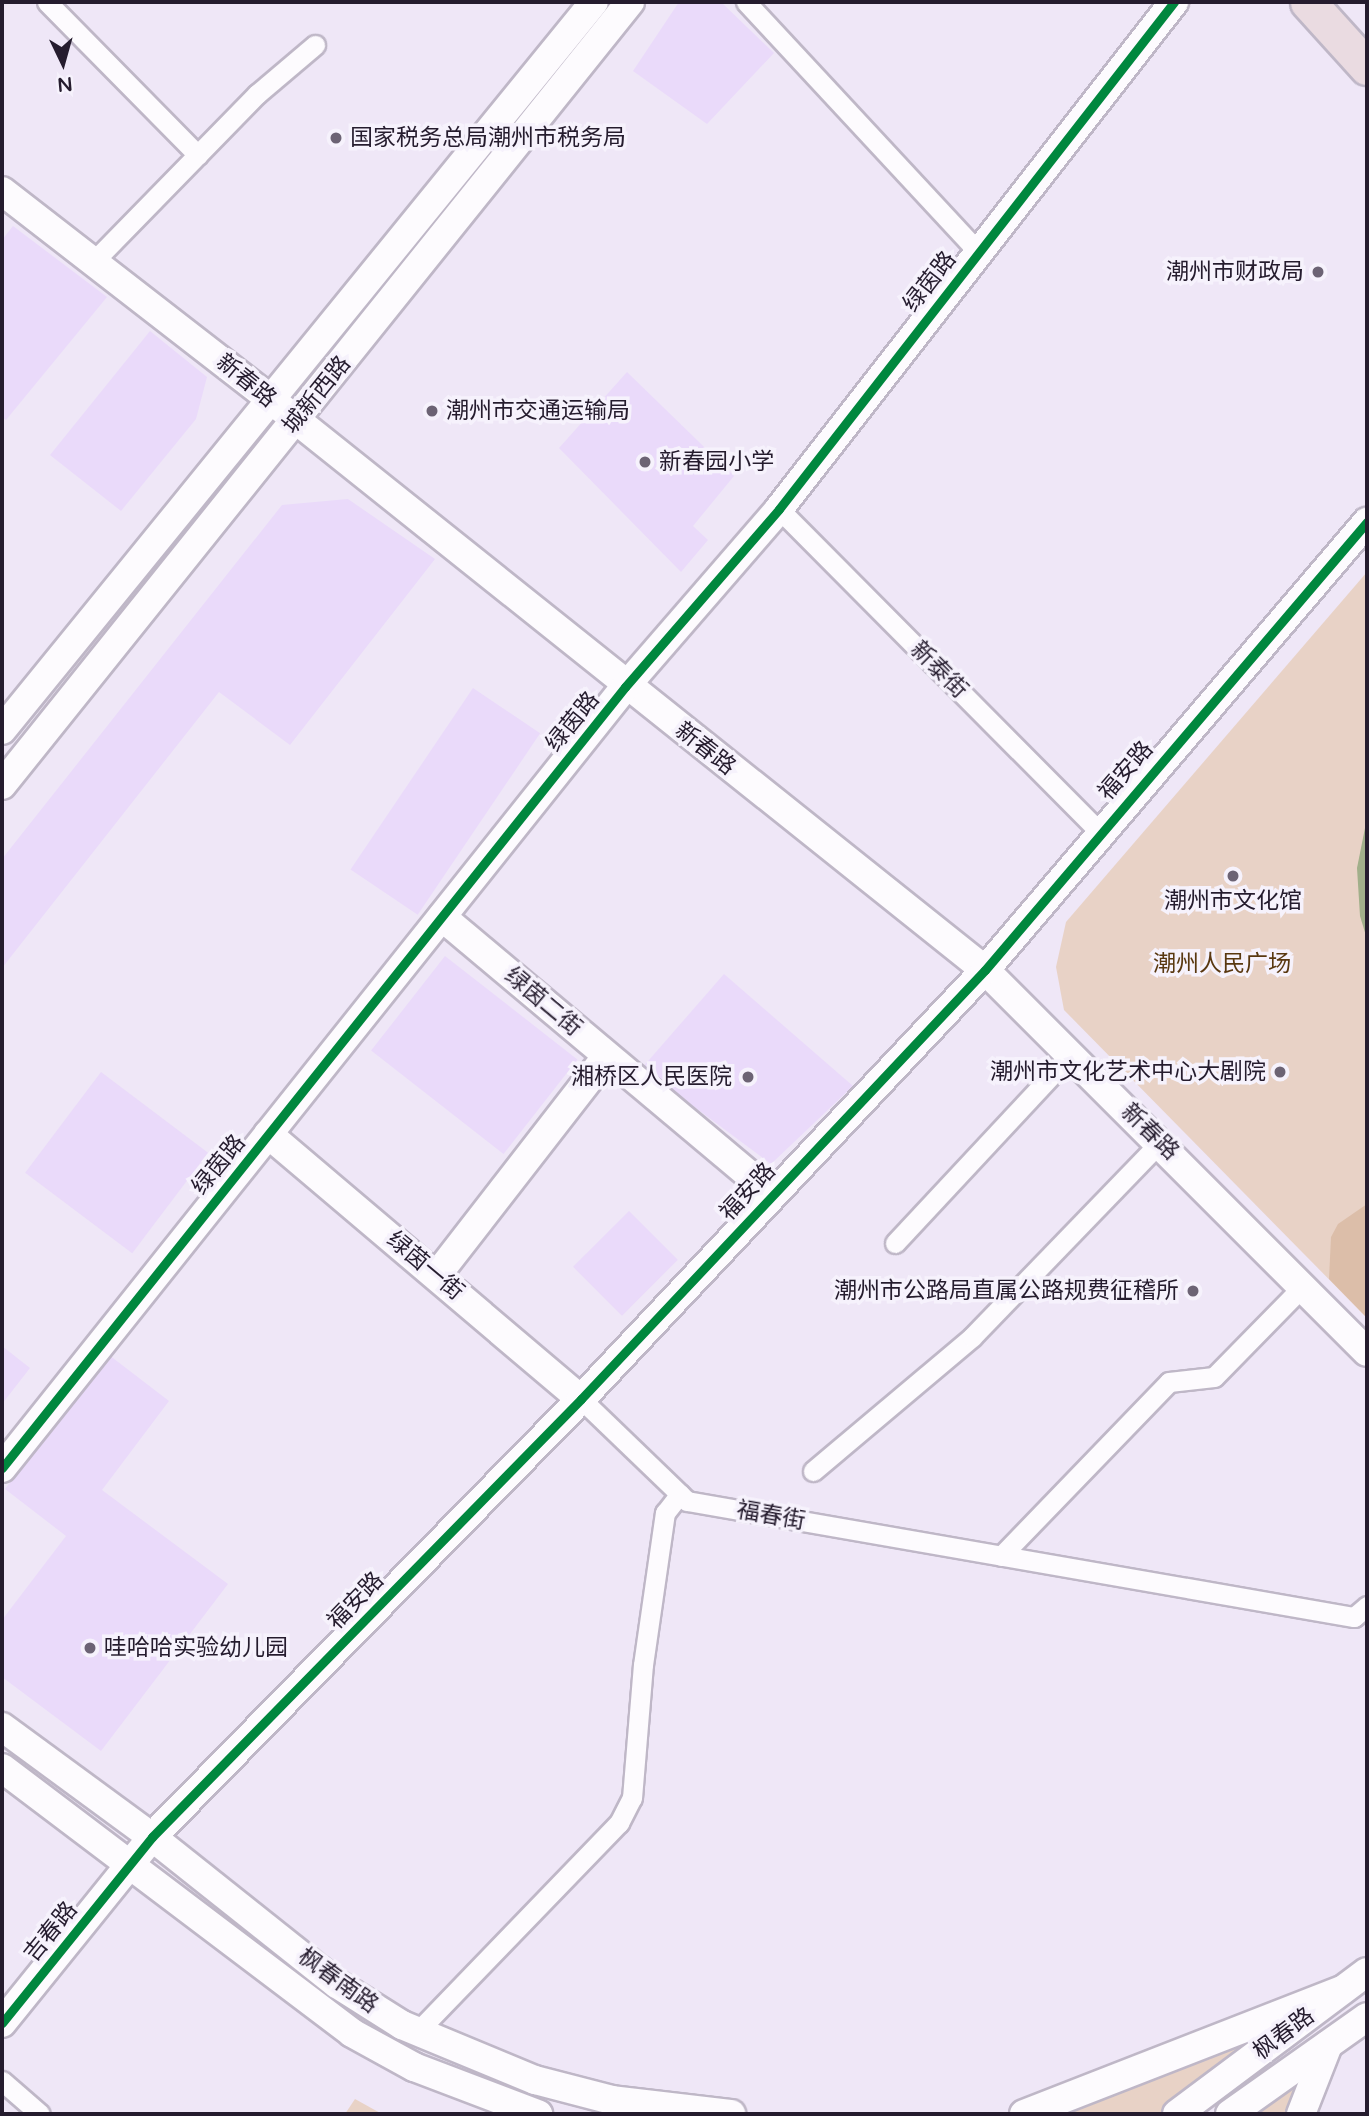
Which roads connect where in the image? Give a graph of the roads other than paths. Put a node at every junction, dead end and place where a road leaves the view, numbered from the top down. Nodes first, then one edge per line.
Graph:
1 (47, 2) edge
2 (594, 2) edge
3 (630, 2) edge
4 (746, 2) edge
5 (1174, 2) edge
6 (1308, 2) edge
7 (315, 45) dead end
8 (1367, 67) edge
9 (198, 155) junction
10 (2, 191) edge
11 (978, 251) junction
12 (93, 262) junction
13 (270, 399) junction
14 (295, 422) junction
15 (779, 509) junction
16 (1367, 523) edge
17 (625, 687) junction
18 (2, 730) edge
19 (2, 785) edge
20 (1100, 832) junction
21 (442, 917) junction
22 (985, 970) junction
23 (1071, 1054) junction
24 (607, 1056) junction
25 (268, 1134) junction
26 (1160, 1142) junction
27 (772, 1194) junction
28 (895, 1243) dead end
29 (438, 1275) junction
30 (1304, 1285) junction
31 (1367, 1352) edge
32 (581, 1399) junction
33 (2, 1468) edge
34 (813, 1471) dead end
35 (680, 1494) junction
36 (1001, 1556) junction
37 (1367, 1606) edge
38 (2, 1727) edge
39 (2, 1768) edge
40 (152, 1837) junction
41 (131, 1864) junction
42 (1367, 1972) edge
43 (1342, 1990) junction
44 (1367, 2017) edge
45 (2, 2023) edge
46 (417, 2032) junction
47 (1328, 2045) junction
48 (2, 2081) edge
49 (40, 2114) edge
50 (538, 2114) edge
51 (731, 2114) edge
52 (1024, 2114) edge
53 (1177, 2114) edge
54 (1230, 2114) edge
55 (1301, 2114) edge

1 - 9 street
2 - 13 street, 城新西路
3 - 14 street, 城新西路
4 - 11 street
5 - 11 street, 绿茵路
6 - 8 highway
7 - 9 street
9 - 12 street
10 - 12 street, 新春路
11 - 15 street, 绿茵路
12 - 13 street, 新春路
13 - 14 street, 新春路
13 - 18 street, 城新西路
14 - 17 street, 新春路
14 - 19 street, 城新西路
15 - 17 street, 绿茵路
15 - 20 street, 新泰街
16 - 20 street, 福安路
17 - 21 street, 绿茵路
17 - 22 street, 新春路
20 - 22 street, 福安路
21 - 24 street, 绿茵二街
21 - 25 street, 绿茵路
22 - 23 street, 新春路
22 - 27 street, 福安路
23 - 26 street, 新春路
23 - 28 street
24 - 27 street, 绿茵二街
24 - 29 street
25 - 29 street, 绿茵一街
25 - 33 street, 绿茵路
26 - 30 street, 新春路
26 - 34 street
27 - 32 street, 福安路
29 - 32 street, 绿茵一街
30 - 31 street, 新春路
30 - 36 street
32 - 35 street, 福春街
32 - 40 street, 福安路
35 - 36 street, 福春街
35 - 46 street
36 - 37 street, 福春街
38 - 40 street, 枫春南路
39 - 41 street, 枫春南路
40 - 41 street, 福安路
40 - 46 street, 枫春南路
41 - 45 street, 吉春路
41 - 50 street, 枫春南路
42 - 43 street, 枫春路
43 - 52 street
43 - 53 street, 枫春路
44 - 47 street, 枫春路
46 - 51 street, 枫春南路
47 - 54 street, 枫春路
47 - 55 street
48 - 49 street

